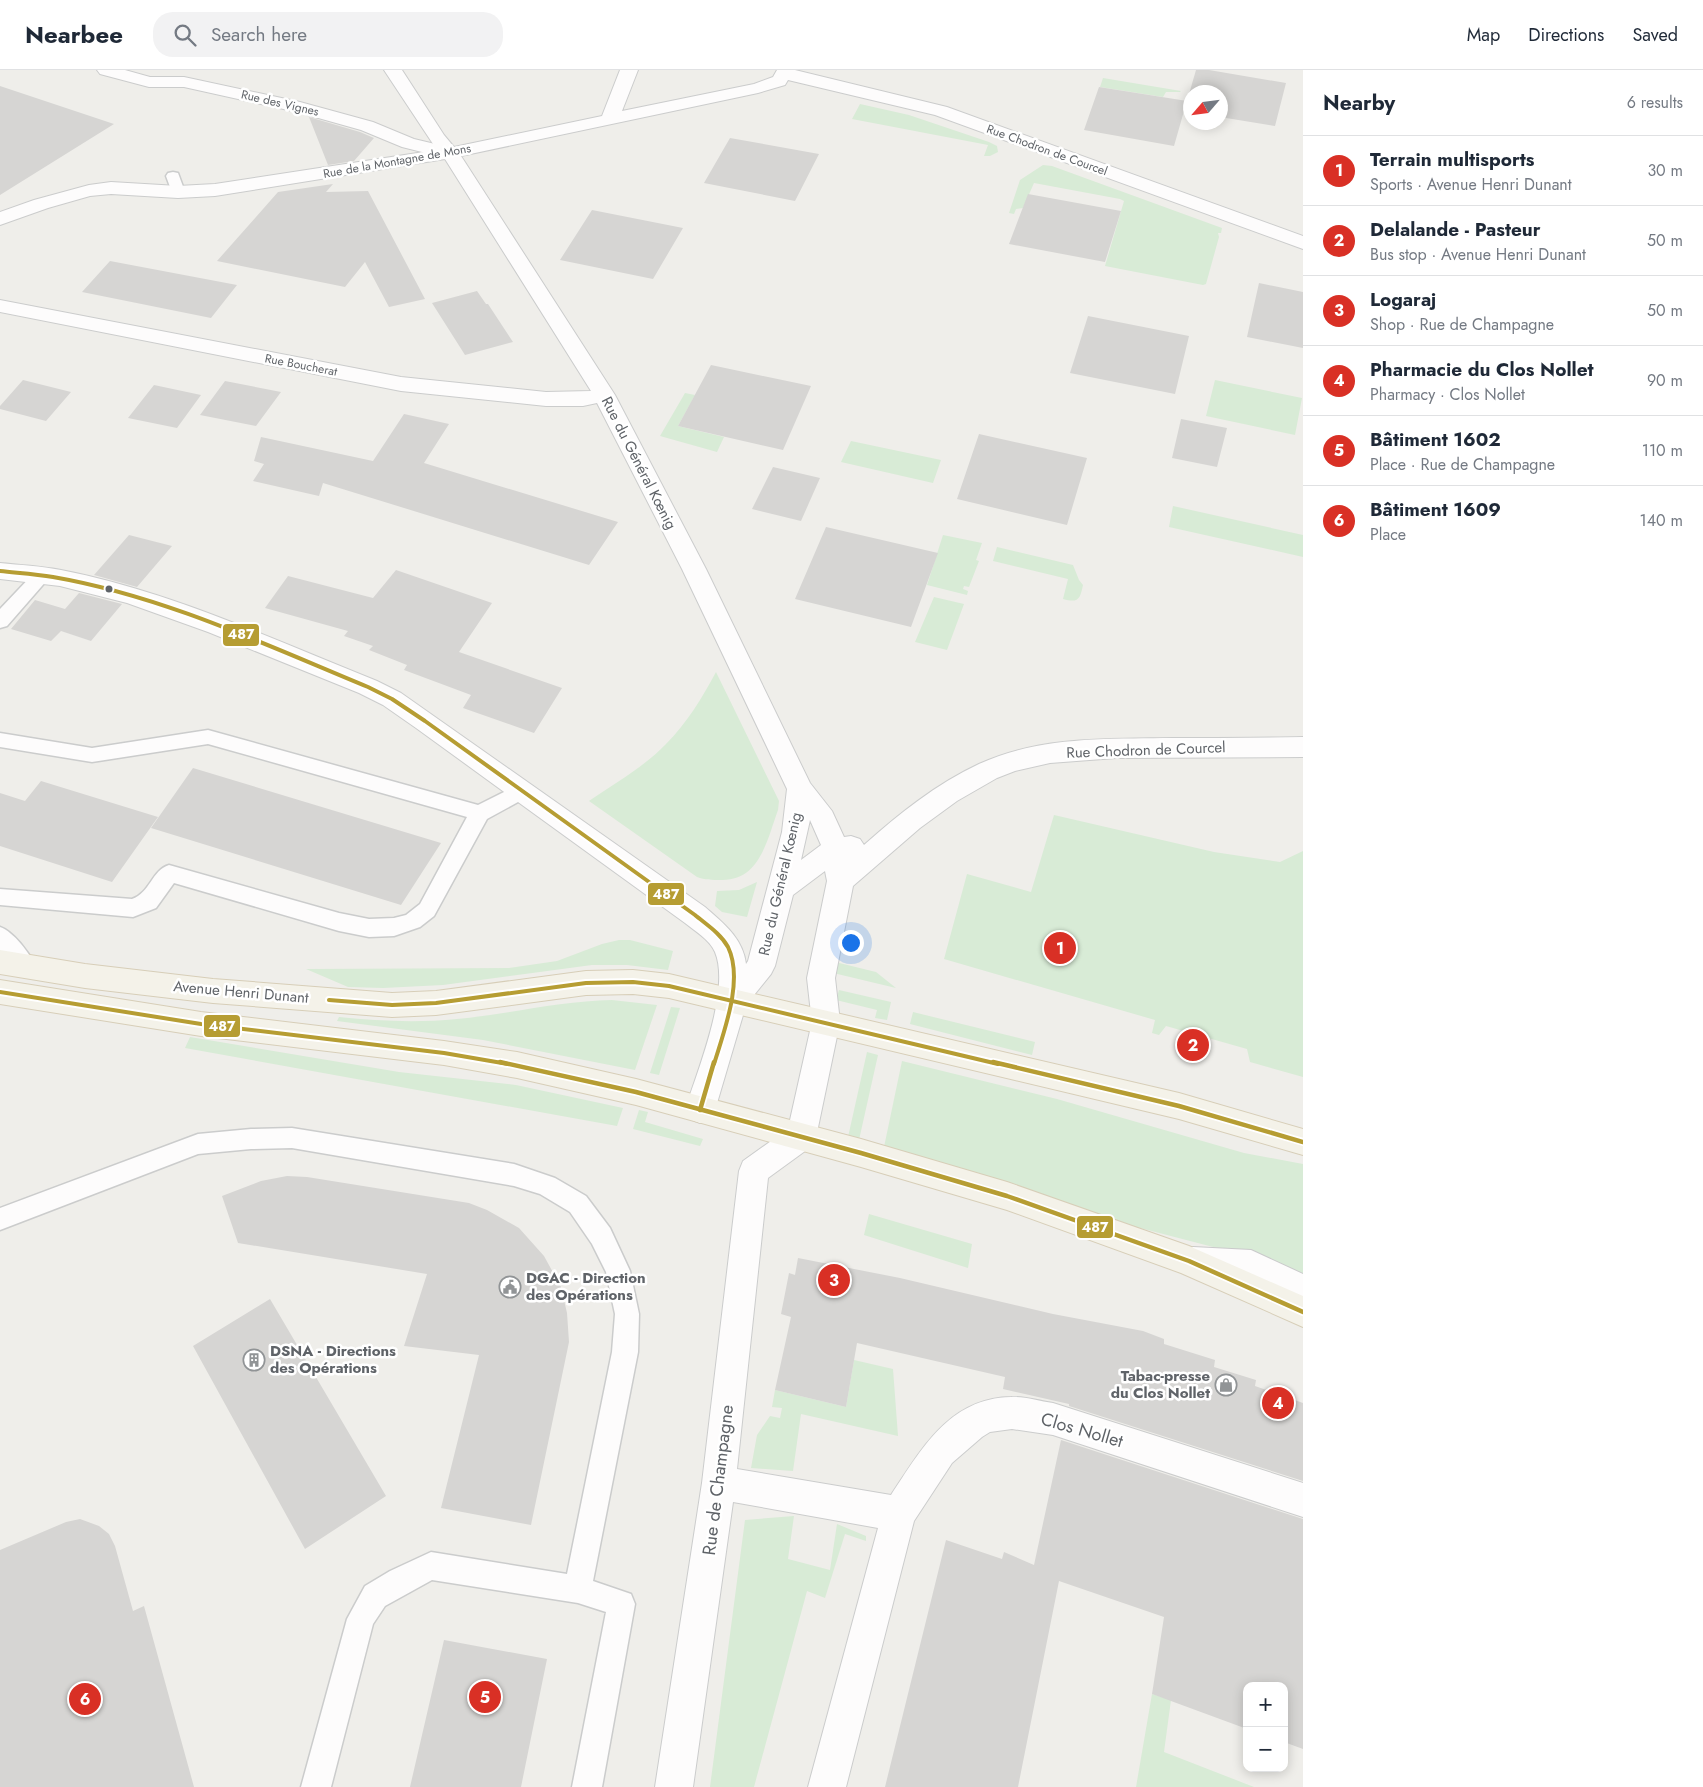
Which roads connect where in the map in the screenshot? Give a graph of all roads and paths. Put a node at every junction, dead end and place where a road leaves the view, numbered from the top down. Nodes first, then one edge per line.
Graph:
1 (106, 70) edge
2 (394, 70) edge
3 (629, 70) edge
4 (786, 72) edge
5 (610, 118) junction
6 (450, 152) junction
7 (0, 219) edge
8 (1303, 244) edge
9 (0, 306) edge
10 (604, 395) junction
11 (0, 571) edge
12 (42, 575) junction
13 (0, 621) edge
14 (0, 740) edge
15 (1303, 747) edge
16 (800, 788) junction
17 (522, 791) junction
18 (480, 813) junction
19 (892, 836) junction
20 (836, 849) junction
21 (840, 881) junction
22 (782, 888) junction
23 (0, 897) edge
24 (0, 936) edge
25 (13, 964) edge
26 (0, 992) edge
27 (733, 1000) junction
28 (826, 1022) junction
29 (700, 1110) junction
30 (801, 1137) junction
31 (1303, 1142) edge
32 (0, 1219) edge
33 (1189, 1261) junction
34 (1303, 1290) edge
35 (1303, 1312) edge
36 (719, 1483) junction
37 (1303, 1500) edge
38 (899, 1514) junction
39 (578, 1589) junction
40 (316, 1787) edge
41 (587, 1787) edge
42 (674, 1787) edge
43 (827, 1787) edge

1 - 6 street, Rue des Vignes
2 - 6 street, Rue du Général Kœnig
3 - 5 street
4 - 5 street, Rue de la Montagne de Mons
4 - 8 street, Rue Chodron de Courcel
5 - 6 street, Rue de la Montagne de Mons
6 - 7 street, Rue de la Montagne de Mons
6 - 10 street, Rue du Général Kœnig
9 - 10 street, Rue Boucherat
10 - 16 street, Rue du Général Kœnig
11 - 12 street
12 - 13 lane
12 - 17 street
14 - 18 lane
15 - 19 street, Rue Chodron de Courcel
16 - 20 street, Rue du Général Kœnig
16 - 22 street, Rue du Général Kœnig
17 - 18 lane
17 - 27 street
18 - 23 lane
19 - 20 street, Rue Chodron de Courcel
19 - 21 street, Rue Chodron de Courcel
20 - 21 street, Rue du Général Kœnig
20 - 22 street, Rue Chodron de Courcel
21 - 28 street, Rue du Général Kœnig
22 - 27 street, Rue du Général Kœnig
24 - 25 lane
25 - 27 main road, Avenue Henri Dunant
26 - 29 main road
27 - 28 main road, Avenue Henri Dunant
27 - 29 street
28 - 30 street, Rue du Général Kœnig
28 - 31 main road, Avenue Henri Dunant
29 - 30 main road
30 - 33 main road
30 - 36 street, Rue de Champagne
32 - 39 lane
33 - 34 street
33 - 35 main road
36 - 38 street
36 - 42 street, Rue de Champagne
37 - 38 street, Clos Nollet
38 - 43 street, Clos Nollet
39 - 40 lane
39 - 41 lane

